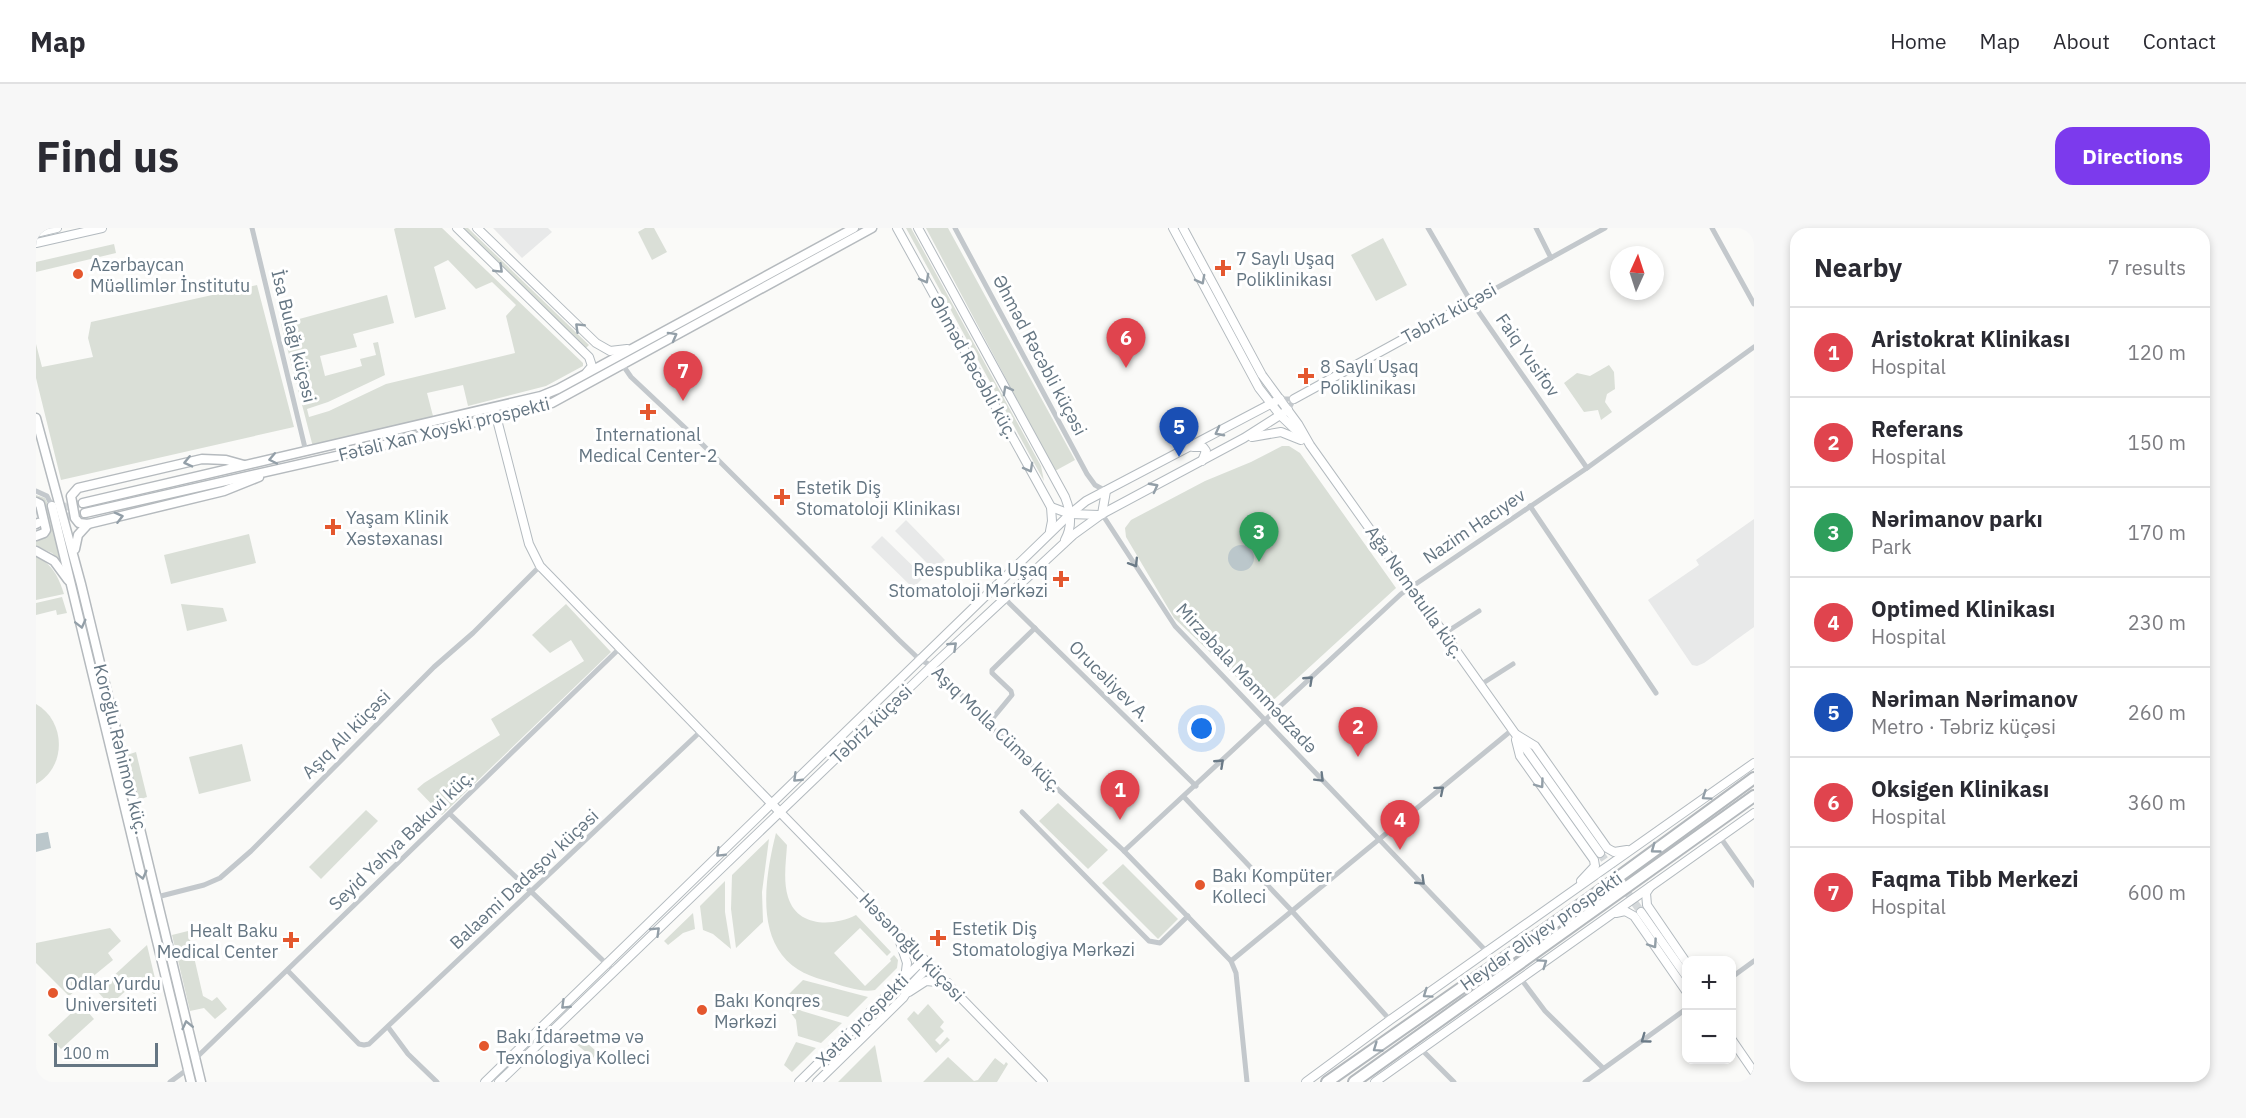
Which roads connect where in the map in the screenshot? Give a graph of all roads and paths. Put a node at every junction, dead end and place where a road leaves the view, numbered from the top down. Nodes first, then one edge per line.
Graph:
1 (57, 228) edge
2 (102, 228) edge
3 (252, 228) edge
4 (457, 228) edge
5 (477, 228) edge
6 (854, 228) edge
7 (872, 228) edge
8 (897, 228) edge
9 (918, 228) edge
10 (955, 228) edge
11 (1173, 228) edge
12 (1184, 228) edge
13 (1428, 228) edge
14 (1536, 228) edge
15 (1605, 228) edge
16 (1713, 228) edge
17 (36, 233) edge
18 (36, 243) edge
19 (1551, 258) junction
20 (1471, 302) junction
21 (1754, 304) edge
22 (596, 343) junction
23 (1754, 347) edge
24 (629, 349) junction
25 (586, 353) junction
26 (622, 364) junction
27 (586, 373) junction
28 (1280, 399) junction
29 (1294, 399) junction
30 (1271, 404) junction
31 (1288, 410) junction
32 (495, 413) junction
33 (1280, 415) junction
34 (36, 418) edge
35 (1244, 438) junction
36 (1310, 445) junction
37 (1192, 447) junction
38 (306, 452) junction
39 (1201, 462) junction
40 (245, 466) junction
41 (1587, 468) junction
42 (49, 470) junction
43 (270, 471) junction
44 (78, 488) junction
45 (36, 491) edge
46 (1106, 491) junction
47 (1065, 497) junction
48 (1086, 501) junction
49 (36, 502) edge
50 (83, 503) tunnel mouth
51 (52, 506) joint
52 (1530, 506) junction
53 (1051, 507) junction
54 (85, 513) tunnel mouth
55 (1070, 514) junction
56 (1102, 514) junction
57 (88, 525) junction
58 (1050, 531) junction
59 (36, 536) edge
60 (1062, 544) junction
61 (36, 551) edge
62 (76, 565) junction
63 (540, 566) junction
64 (1411, 586) junction
65 (74, 594) junction
66 (1004, 598) junction
67 (1479, 612) dead end
68 (1035, 628) junction
69 (1445, 633) junction
70 (620, 648) junction
71 (919, 659) junction
72 (1513, 664) dead end
73 (932, 666) junction
74 (1480, 685) junction
75 (1656, 693) dead end
76 (1266, 720) junction
77 (988, 724) junction
78 (701, 731) junction
79 (1513, 731) junction
80 (1754, 763) edge
81 (1754, 778) edge
82 (1196, 786) junction
83 (1754, 796) edge
84 (1184, 797) junction
85 (771, 803) junction
86 (780, 812) junction
87 (1022, 812) dead end
88 (1754, 813) edge
89 (450, 814) junction
90 (1720, 837) junction
91 (1379, 840) junction
92 (1640, 845) junction
93 (1124, 851) junction
94 (1600, 853) tunnel mouth
95 (1754, 885) edge
96 (1651, 886) junction
97 (532, 892) junction
98 (1569, 893) junction
99 (157, 897) junction
100 (1291, 910) junction
101 (1641, 912) tunnel mouth
102 (1612, 914) junction
103 (1188, 916) junction
104 (897, 932) junction
105 (1487, 952) junction
106 (1682, 956) edge
107 (924, 959) junction
108 (1231, 961) junction
109 (1754, 961) edge
110 (607, 964) junction
111 (930, 966) junction
112 (1682, 970) edge
113 (288, 971) junction
114 (614, 972) junction
115 (1736, 974) edge
116 (905, 978) junction
117 (1521, 979) junction
118 (948, 984) junction
119 (1682, 986) edge
120 (906, 994) junction
121 (1685, 1010) edge
122 (1390, 1020) junction
123 (388, 1027) junction
124 (849, 1032) junction
125 (858, 1041) junction
126 (1736, 1047) edge
127 (1421, 1049) junction
128 (199, 1056) junction
129 (1603, 1068) junction
130 (188, 1069) junction
131 (1754, 1072) edge
132 (170, 1082) edge
133 (191, 1082) edge
134 (201, 1082) edge
135 (437, 1082) edge
136 (485, 1082) edge
137 (499, 1082) edge
138 (800, 1082) edge
139 (817, 1082) edge
140 (1043, 1082) edge
141 (1247, 1082) edge
142 (1306, 1082) edge
143 (1328, 1082) edge
144 (1354, 1082) edge
145 (1375, 1082) edge
146 (1454, 1082) edge
147 (1585, 1082) edge

1 - 17 main road
2 - 18 main road
3 - 38 street, İsa Bulağı küçəsi
4 -> 25 main road
22 -> 5 main road
6 - 24 main road
26 -> 7 main road, Fətəli Xan Xoyski prospekti
8 -> 53 main road, Əhməd Rəcəbli küç.
47 -> 9 main road, Əhməd Rəcəbli küç.
10 - 46 street, Əhməd Rəcəbli küçəsi
11 -> 30 main road
12 - 28 main road
13 - 20 street, Faiq Yusifov
14 - 19 street
15 - 19 street, Təbriz küçəsi
16 - 21 street
19 - 20 street, Təbriz küçəsi
20 - 29 main road, Təbriz küçəsi
20 - 41 street, Faiq Yusifov
22 - 24 main road
22 - 25 main road
23 - 41 street, Nazim Hacıyev
24 - 27 main road, Fətəli Xan Xoyski prospekti
25 - 27 main road
26 - 32 main road, Fətəli Xan Xoyski prospekti
26 - 71 street, Aşıq Molla Cümə küç.
27 - 32 main road, Fətəli Xan Xoyski prospekti
28 - 29 street
28 - 30 main road
28 - 31 main road
29 - 31 street
30 - 33 main road
30 -> 37 main road
31 - 33 main road, Təbriz küçəsi
31 - 36 main road
32 - 38 main road, Fətəli Xan Xoyski prospekti
32 - 43 main road, Fətəli Xan Xoyski prospekti
32 - 63 main road
33 - 35 main road, Təbriz küçəsi
33 - 36 main road
34 - 42 main road, Koroğlu Rəhimov küç.
35 - 36 main road
35 - 39 main road, Təbriz küçəsi
36 - 64 main road, Ağa Nemətulla küç.
37 - 39 main road
37 - 46 main road
38 -> 40 main road, Fətəli Xan Xoyski prospekti
56 -> 39 main road, Təbriz küçəsi
40 -> 44 main road
40 - 50 main road, Fətəli Xan Xoyski prospekti
41 - 52 street, Nazim Hacıyev
42 - 44 main road
42 - 62 main road, Koroğlu Rəhimov küç.
43 - 54 main road, Fətəli Xan Xoyski prospekti
57 -> 43 main road
44 - 57 main road
45 - 51 street
46 - 48 main road
46 - 56 main road
47 - 48 main road
47 - 55 main road, Əhməd Rəcəbli küç.
48 - 55 main road, Təbriz küçəsi
49 - 59 main road
51 - 65 main road, Koroğlu Rəhimov küç.
52 - 64 street, Nazim Hacıyev
52 - 75 street
53 - 55 main road
53 - 58 main road
55 - 56 main road
55 - 58 main road, Təbriz küçəsi
55 - 60 main road
56 - 60 main road, Təbriz küçəsi
56 -> 76 street, Mirzəbala Məmmədzadə
57 - 62 main road
58 - 71 main road, Təbriz küçəsi
60 - 66 main road, Təbriz küçəsi
61 - 65 main road
62 - 99 main road, Koroğlu Rəhimov küç.
63 - 70 main road
63 - 99 street, Aşıq Alı küçəsi
64 - 69 main road, Ağa Nemətulla küç.
76 -> 64 street, Nazim Hacıyev
65 -> 130 main road, Koroğlu Rəhimov küç.
66 - 68 street, Orucəliyev A.
73 -> 66 main road, Təbriz küçəsi
67 - 69 street
68 - 77 street
68 - 82 street, Orucəliyev A.
69 - 74 main road, Ağa Nemətulla küç.
70 - 78 main road
70 - 89 street, Seyid Yəhya Bakuvi küç.
71 - 73 street, Aşıq Molla Cümə küç.
71 -> 85 main road, Təbriz küçəsi
72 - 74 street
73 - 77 street, Aşıq Molla Cümə küç.
73 - 86 main road, Təbriz küçəsi
74 - 79 main road, Ağa Nemətulla küç.
82 -> 76 street, Nazim Hacıyev
76 -> 91 street, Mirzəbala Məmmədzadə
77 - 93 street, Aşıq Molla Cümə küç.
78 - 85 main road
78 - 97 street, Balaəmi Dadaşov küçəsi
91 -> 79 street
79 - 92 main road
79 - 94 main road, Ağa Nemətulla küç.
79 -> 98 main road
80 -> 92 main road
81 -> 143 highway, Heydər Əliyev prospekti
82 - 84 street, Nazim Hacıyev
83 - 144 highway, Heydər Əliyev prospekti
84 - 93 street, Nazim Hacıyev
84 - 100 street
85 - 86 main road, Həsənoğlu küçəsi
85 -> 110 main road, Təbriz küçəsi
86 - 104 main road, Həsənoğlu küçəsi
114 -> 86 main road, Təbriz küçəsi
87 - 103 street
88 - 90 main road
89 - 97 street
89 - 113 street, Seyid Yəhya Bakuvi küç.
90 - 95 street
90 - 96 main road
91 - 100 street
91 -> 105 street, Mirzəbala Məmmədzadə
92 - 98 main road
93 - 103 street, Aşıq Molla Cümə küç.
96 - 102 main road
96 - 106 main road
97 - 110 street
97 - 123 street, Balaəmi Dadaşov küçəsi
98 - 105 main road
128 -> 99 main road, Koroğlu Rəhimov küç.
100 - 108 street
100 - 122 street
101 - 112 main road
117 -> 102 main road
102 -> 119 main road
103 - 108 street, Aşıq Molla Cümə küç.
104 - 107 main road, Həsənoğlu küçəsi
104 - 116 main road
105 -> 122 main road
107 - 111 main road, Həsənoğlu küçəsi
107 - 116 main road, Xətai prospekti
108 - 141 street
109 - 115 street
110 - 114 street
110 -> 136 main road, Təbriz küçəsi
111 - 118 main road, Həsənoğlu küçəsi
111 - 120 main road, Xətai prospekti
113 - 123 street, Balaəmi Dadaşov küçəsi
113 - 128 street, Seyid Yəhya Bakuvi küç.
114 - 137 main road, Təbriz küçəsi
116 - 124 main road, Xətai prospekti
117 - 127 main road
117 - 129 street
118 - 120 main road
118 - 140 main road, Həsənoğlu küçəsi
120 - 125 main road, Xətai prospekti
121 -> 129 street
122 - 142 main road
123 - 135 street
124 - 125 main road
124 - 138 main road, Xətai prospekti
125 - 139 main road, Xətai prospekti
126 - 131 main road
127 - 145 main road
127 - 146 street
128 - 134 main road, Koroğlu Rəhimov küç.
129 - 147 street
130 - 132 street
130 - 133 main road, Koroğlu Rəhimov küç.

